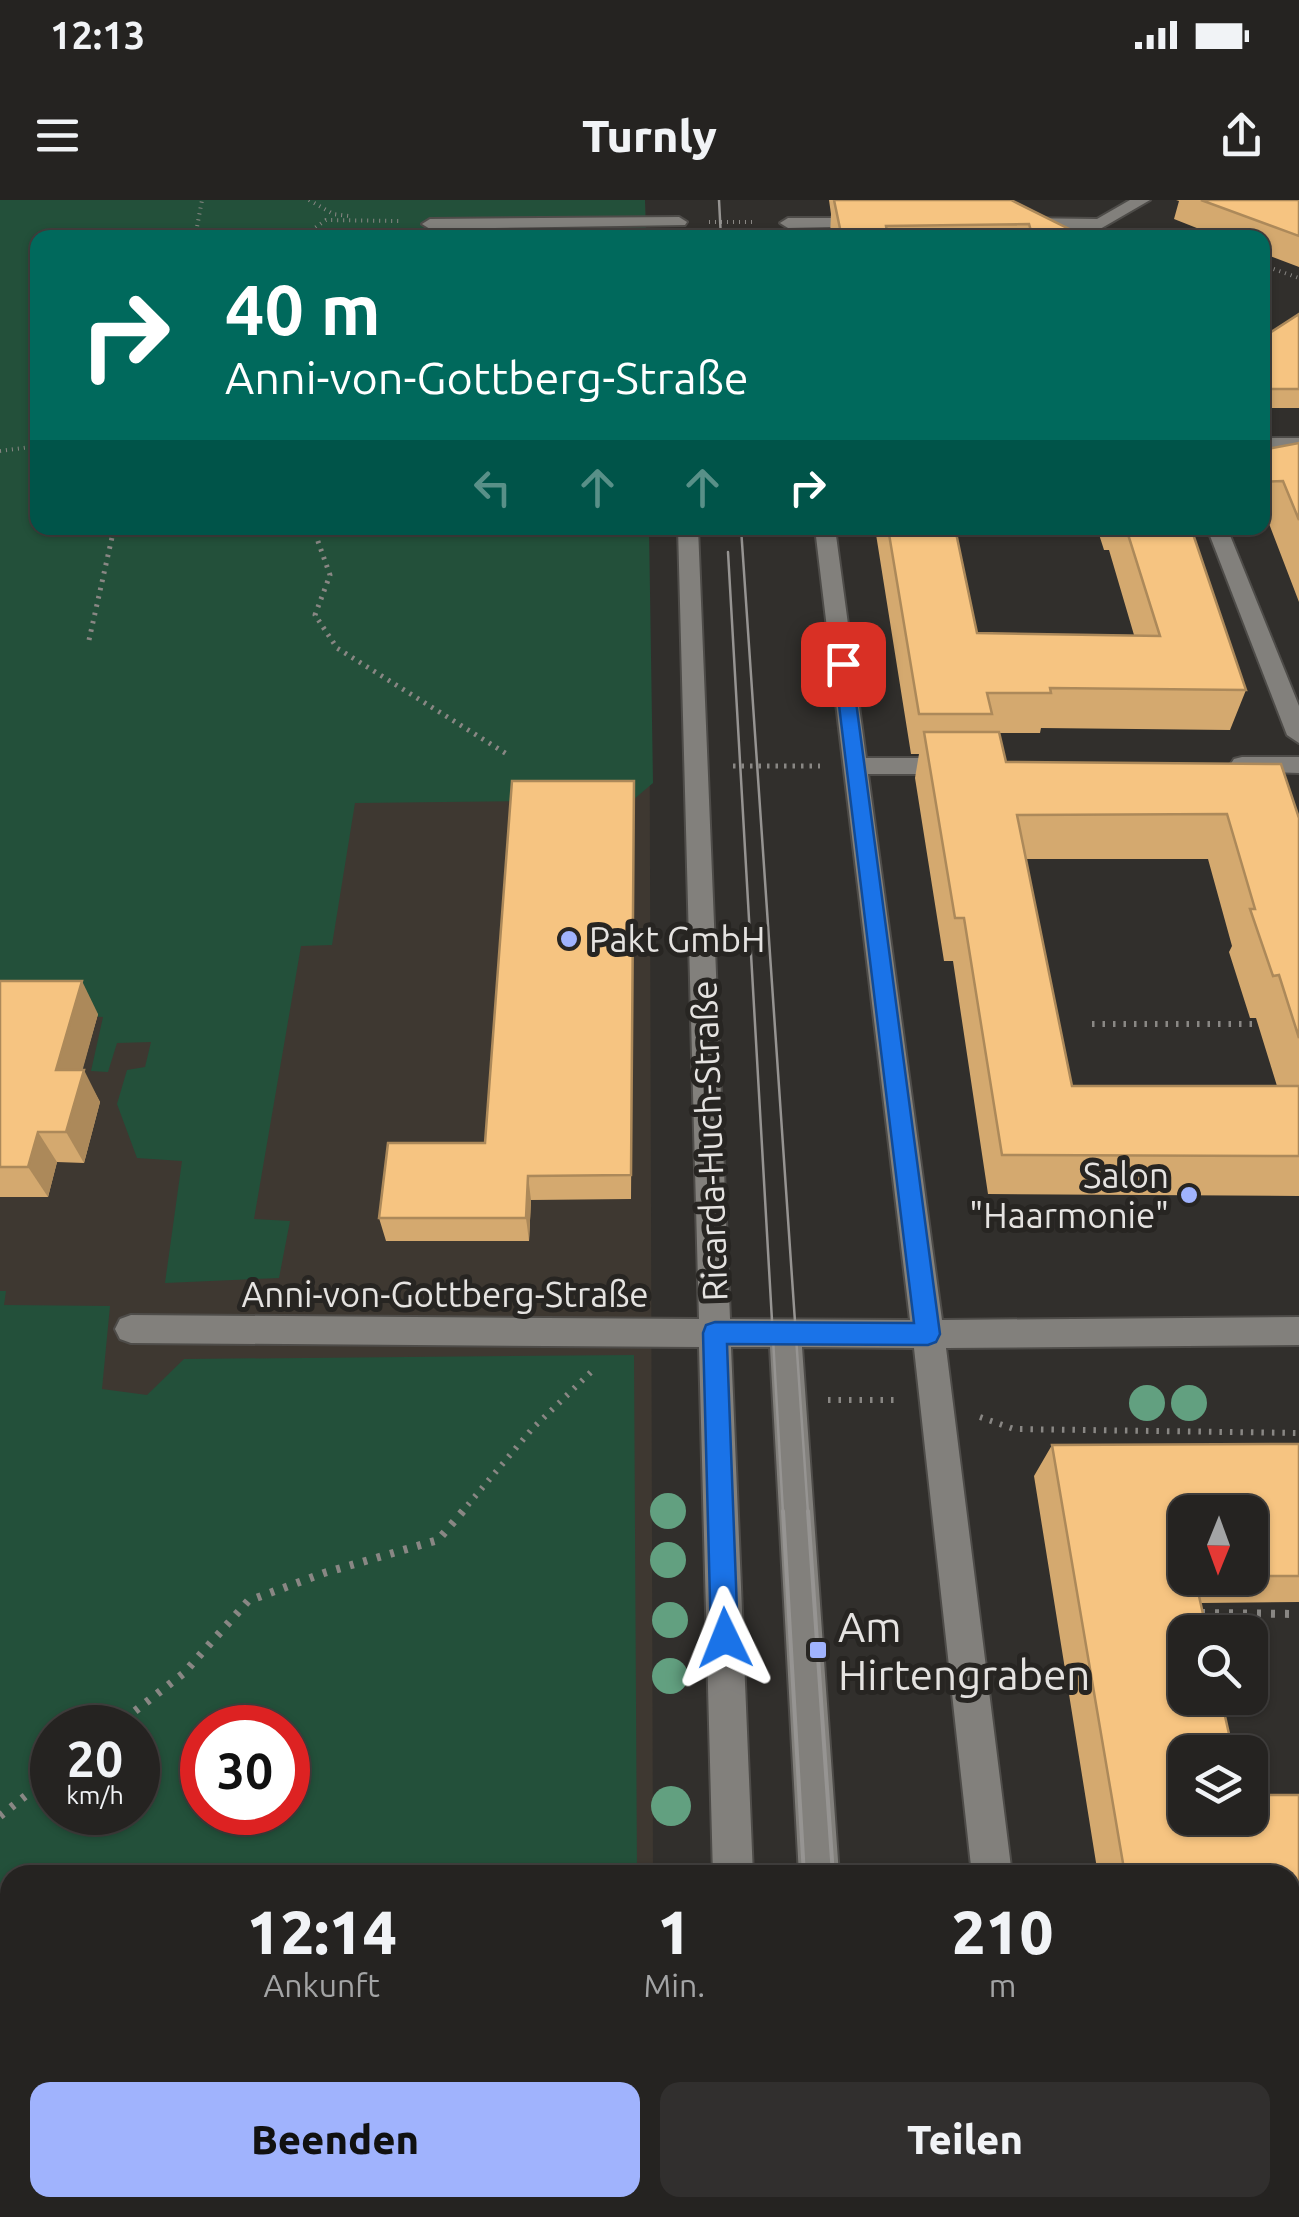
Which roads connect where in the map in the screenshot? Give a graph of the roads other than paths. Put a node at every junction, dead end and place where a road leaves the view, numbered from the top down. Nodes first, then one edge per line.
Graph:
1 (678, 200) edge
2 (785, 200) edge
3 (1142, 200) edge
4 (896, 223) edge
5 (430, 224) road end
6 (1008, 224) edge
7 (679, 230) edge
8 (789, 230) edge
9 (1089, 230) edge
10 (1104, 230) edge
11 (1270, 444) edge
12 (1299, 444) edge
13 (688, 535) edge
14 (826, 535) edge
15 (1220, 535) edge
16 (1269, 658) junction
17 (1299, 658) edge
18 (1299, 736) edge
19 (1299, 764) edge
20 (1222, 765) edge
21 (856, 766) junction
22 (972, 766) edge
23 (131, 1329) dead end
24 (1299, 1331) edge
25 (715, 1333) junction
26 (785, 1333) junction
27 (928, 1334) junction
28 (732, 1865) edge
29 (818, 1865) edge
30 (991, 1865) edge

1 - 7 street
2 - 8 street
3 - 10 street
4 - 8 street
5 - 7 street
6 - 9 street
11 - 12 street
13 - 25 street, Ricarda-Huch-Straße
14 - 21 street
15 - 16 street
16 - 17 street
16 - 18 street
19 - 20 street
21 - 22 street
21 - 27 street
23 - 25 street, Anni-von-Gottberg-Straße
24 - 27 street, Anni-von-Gottberg-Straße
25 - 26 street, Anni-von-Gottberg-Straße
25 - 28 street, Ricarda-Huch-Straße
26 - 27 street, Anni-von-Gottberg-Straße
26 - 29 street
27 - 30 street

